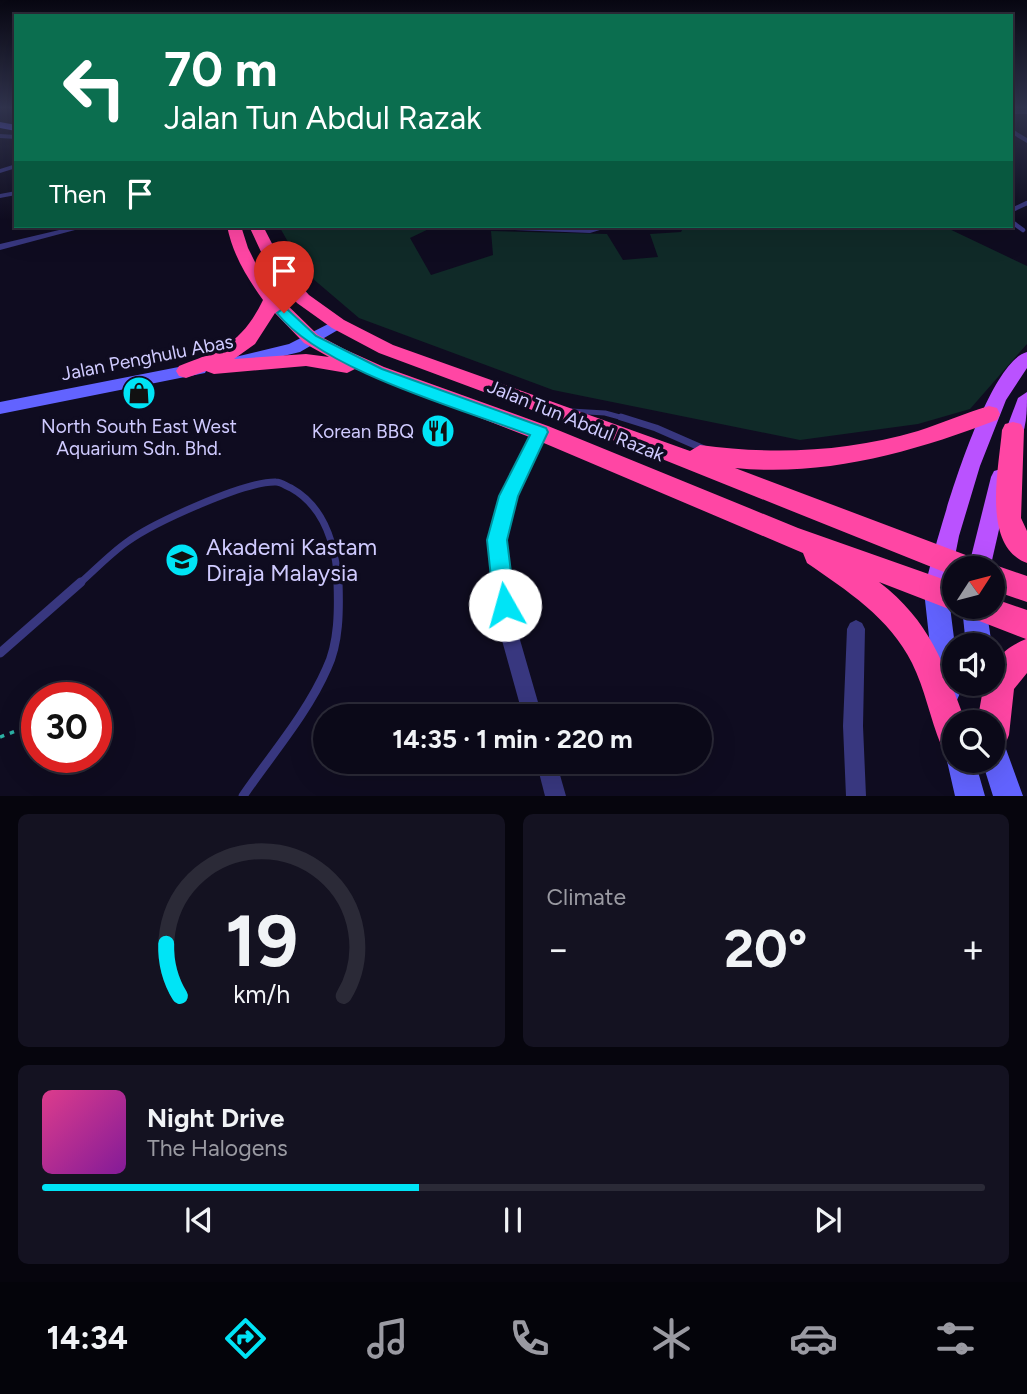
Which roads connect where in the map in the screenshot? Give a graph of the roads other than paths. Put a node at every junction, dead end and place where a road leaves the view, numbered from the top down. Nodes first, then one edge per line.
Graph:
1 (1013, 223) edge
2 (78, 228) edge
3 (235, 228) edge
4 (257, 228) edge
5 (540, 228) edge
6 (600, 228) edge
7 (1023, 229) dead end
8 (0, 247) edge
9 (272, 300) junction
10 (338, 324) junction
11 (311, 339) junction
12 (1027, 357) edge
13 (214, 366) junction
14 (186, 371) junction
15 (377, 372) junction
16 (1027, 398) edge
17 (0, 408) edge
18 (559, 412) junction
19 (989, 414) junction
20 (1013, 430) junction
21 (540, 432) junction
22 (650, 444) junction
23 (722, 458) junction
24 (790, 536) junction
25 (1027, 551) edge
26 (982, 556) edge
27 (941, 558) junction
28 (942, 567) edge
29 (1005, 581) edge
30 (1027, 589) edge
31 (942, 593) edge
32 (1005, 617) edge
33 (946, 620) edge
34 (1027, 625) edge
35 (856, 629) dead end
36 (0, 653) edge
37 (1027, 654) edge
38 (530, 704) edge
39 (944, 710) edge
40 (952, 710) edge
41 (995, 710) edge
42 (964, 773) edge
43 (1000, 773) edge
44 (550, 774) edge
45 (243, 796) edge
46 (556, 796) edge
47 (856, 796) edge
48 (970, 796) edge
49 (1008, 796) edge

1 - 7 lane
2 - 8 street
3 - 9 highway, Jalan Tun Abdul Razak
4 - 10 highway, Jalan Tun Abdul Razak
5 - 6 street
9 - 11 highway, Jalan Tun Abdul Razak
9 - 14 highway
10 - 11 main road, Jalan Penghulu Abas
10 - 18 highway, Jalan Tun Abdul Razak
11 - 13 main road, Jalan Penghulu Abas
11 - 15 highway, Jalan Tun Abdul Razak
12 - 19 main road
13 - 14 main road, Jalan Penghulu Abas
13 - 15 highway
14 - 17 main road, Jalan Penghulu Abas
15 - 21 highway, Jalan Tun Abdul Razak
16 - 20 main road
18 - 22 highway, Jalan Tun Abdul Razak
18 - 23 lane
19 - 23 highway
19 - 27 main road
20 - 25 highway
20 - 26 main road
21 - 24 highway, Jalan Tun Abdul Razak
21 - 38 street
22 - 23 highway
22 - 27 highway, Jalan Tun Abdul Razak
24 - 31 highway, Jalan Tun Abdul Razak
24 - 39 highway
27 - 28 main road
29 - 30 highway
32 - 34 highway
33 - 40 main road
35 - 47 street
36 - 45 lane
37 - 41 highway
42 - 48 main road
43 - 49 main road
44 - 46 street

